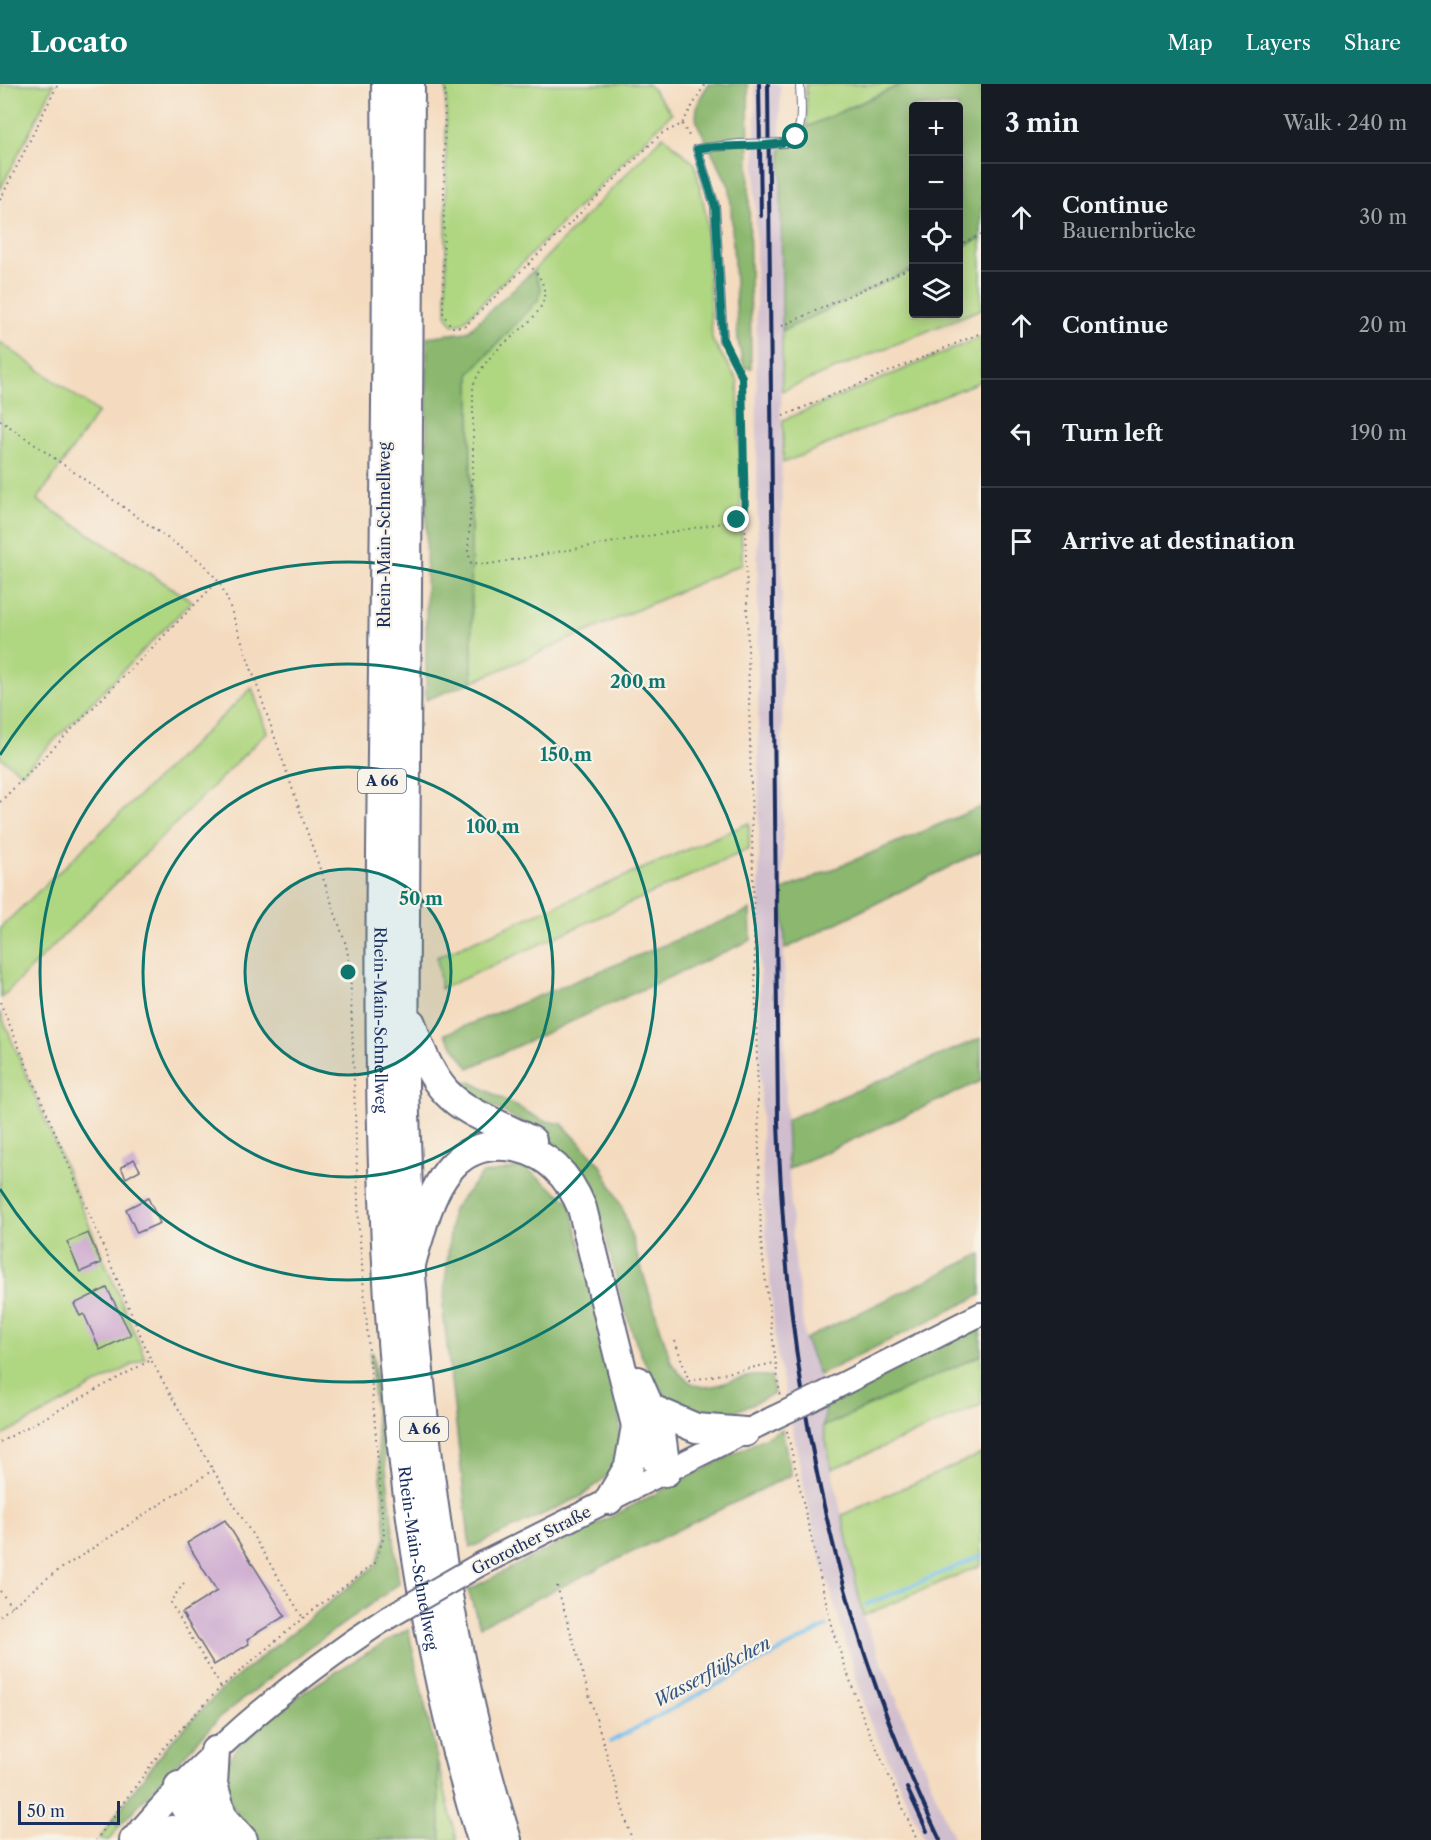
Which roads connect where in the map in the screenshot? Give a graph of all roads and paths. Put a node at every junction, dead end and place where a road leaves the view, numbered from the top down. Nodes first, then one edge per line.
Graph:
1 (58, 84) edge
2 (386, 84) edge
3 (410, 84) edge
4 (445, 84) edge
5 (705, 84) edge
6 (800, 84) edge
7 (682, 124) junction
8 (697, 149) junction
9 (0, 200) edge
10 (981, 234) edge
11 (963, 243) edge
12 (528, 264) junction
13 (909, 268) edge
14 (782, 326) dead end
15 (981, 333) edge
16 (723, 340) joint
17 (783, 416) dead end
18 (0, 420) edge
19 (745, 519) junction
20 (218, 581) junction
21 (0, 802) edge
22 (404, 1001) junction
23 (0, 1002) edge
24 (411, 1265) junction
25 (981, 1314) edge
26 (675, 1341) dead end
27 (151, 1360) junction
28 (774, 1363) junction
29 (780, 1416) junction
30 (644, 1418) junction
31 (745, 1432) junction
32 (0, 1442) edge
33 (213, 1470) junction
34 (666, 1472) junction
35 (609, 1500) junction
36 (184, 1583) dead end
37 (557, 1586) dead end
38 (0, 1591) edge
39 (12, 1607) junction
40 (0, 1616) edge
41 (303, 1618) junction
42 (221, 1687) junction
43 (215, 1751) junction
44 (459, 1761) junction
45 (179, 1786) junction
46 (218, 1830) edge
47 (96, 1840) edge
48 (133, 1840) edge
49 (243, 1840) edge
50 (466, 1840) edge
51 (482, 1840) edge
52 (507, 1840) edge
53 (632, 1840) edge
54 (917, 1840) edge

1 - 9 path
2 - 44 highway, Rhein-Main-Schnellweg / A 66
3 - 22 highway, Rhein-Main-Schnellweg / A 66
4 - 12 path
5 - 7 path
6 - 8 lane, bridge
7 - 8 path
7 - 12 path
8 - 16 lane
10 - 11 path
12 - 19 path
13 - 14 path
15 - 17 path
16 - 19 path
18 - 20 path
19 - 28 path
20 - 21 path
20 - 41 path
22 - 24 highway, Rhein-Main-Schnellweg / A 66
22 - 30 highway
23 - 27 path
24 - 30 highway
24 - 52 highway, A 66
25 - 29 main road, Grorother Straße, bridge
26 - 28 path
27 - 32 path
27 - 33 path
28 - 29 path
29 - 31 main road, Grorother Straße
29 - 54 path
30 - 31 highway
30 - 34 highway
30 - 35 highway
31 - 34 main road, Grorother Straße
33 - 39 path
33 - 41 path
34 - 35 main road, Grorother Straße
35 - 43 main road, Grorother Straße, bridge
36 - 42 path
37 - 53 path
38 - 39 path
39 - 40 path
41 - 42 path
42 - 47 path
43 - 45 main road, Grorother Straße
43 - 46 highway
44 - 50 highway
44 - 51 highway, Rhein-Main-Schnellweg / A 66
45 - 46 highway
45 - 48 main road, Grorother Straße
46 - 48 highway
46 - 49 highway

